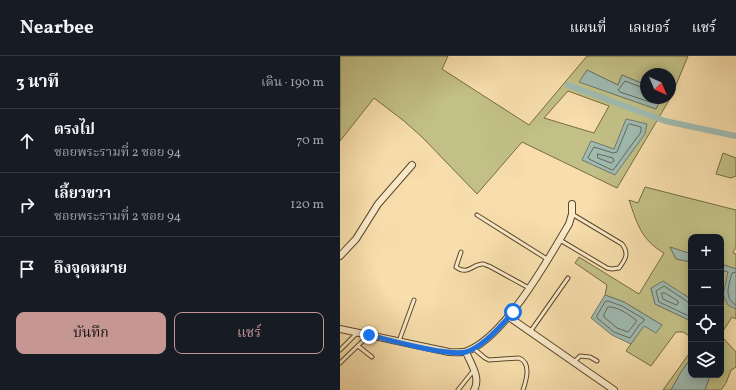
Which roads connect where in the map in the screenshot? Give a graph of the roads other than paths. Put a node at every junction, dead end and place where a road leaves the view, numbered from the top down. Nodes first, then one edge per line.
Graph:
1 (412, 165) dead end
2 (572, 204) dead end
3 (572, 214) junction
4 (477, 215) dead end
5 (560, 240) junction
6 (461, 252) dead end
7 (340, 256) edge
8 (547, 259) junction
9 (568, 278) dead end
10 (529, 288) junction
11 (414, 300) dead end
12 (509, 317) junction
13 (340, 329) edge
14 (530, 332) junction
15 (358, 333) junction
16 (369, 335) junction
17 (399, 342) junction
18 (358, 346) junction
19 (473, 348) junction
20 (340, 350) edge
21 (466, 352) junction
22 (372, 357) dead end
23 (597, 361) dead end
24 (574, 362) junction
25 (340, 363) edge
26 (474, 370) junction
27 (458, 390) edge
28 (474, 390) edge
29 (523, 390) edge
30 (614, 390) edge

1 - 7 street
2 - 3 street
3 - 5 street
3 - 5 lane
4 - 8 lane
5 - 8 street
6 - 10 lane
8 - 10 street
9 - 14 lane
10 - 12 street
11 - 17 lane
12 - 14 street
12 - 19 street
13 - 15 street
14 - 24 street
15 - 16 street
15 - 20 lane
16 - 17 street
16 - 18 lane
17 - 21 street
18 - 22 lane
18 - 25 lane
19 - 21 street
19 - 29 lane
21 - 26 street
23 - 24 lane
24 - 30 street
26 - 27 lane
26 - 28 street

